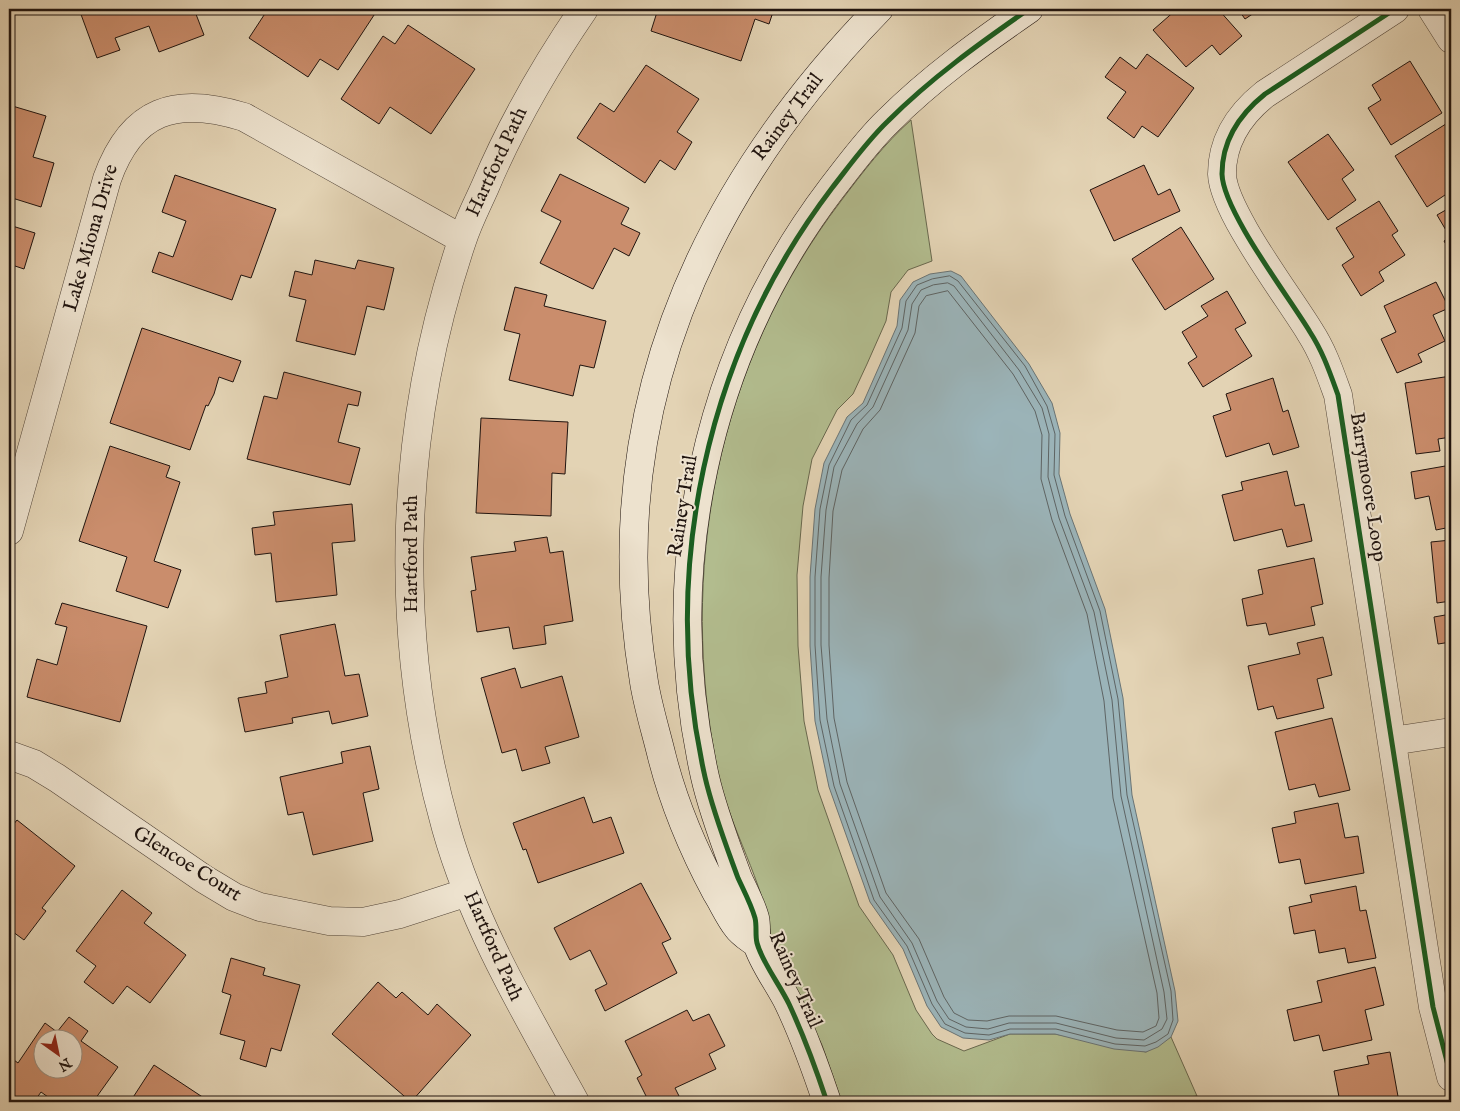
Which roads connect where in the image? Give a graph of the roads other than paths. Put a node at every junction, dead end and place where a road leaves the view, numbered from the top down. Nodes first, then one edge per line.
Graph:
1 (584, 9) edge
2 (879, 9) edge
3 (1029, 9) edge
4 (1395, 9) edge
5 (1432, 9) edge
6 (1451, 39) edge
7 (462, 239) junction
8 (9, 531) edge
9 (1451, 732) edge
10 (1392, 741) junction
11 (9, 755) edge
12 (468, 892) junction
13 (757, 944) junction
14 (1451, 1077) edge
15 (575, 1102) edge
16 (827, 1102) edge

1 - 7 street, Hartford Path
2 - 13 street, Rainey Trail
3 - 13 street, Rainey Trail
4 - 10 street, Barrymoore Loop
5 - 6 street
7 - 8 street, Lake Miona Drive
7 - 12 street, Hartford Path
9 - 10 street
10 - 14 street, Barrymoore Loop
11 - 12 street, Glencoe Court
12 - 15 street, Hartford Path
13 - 16 street, Rainey Trail

